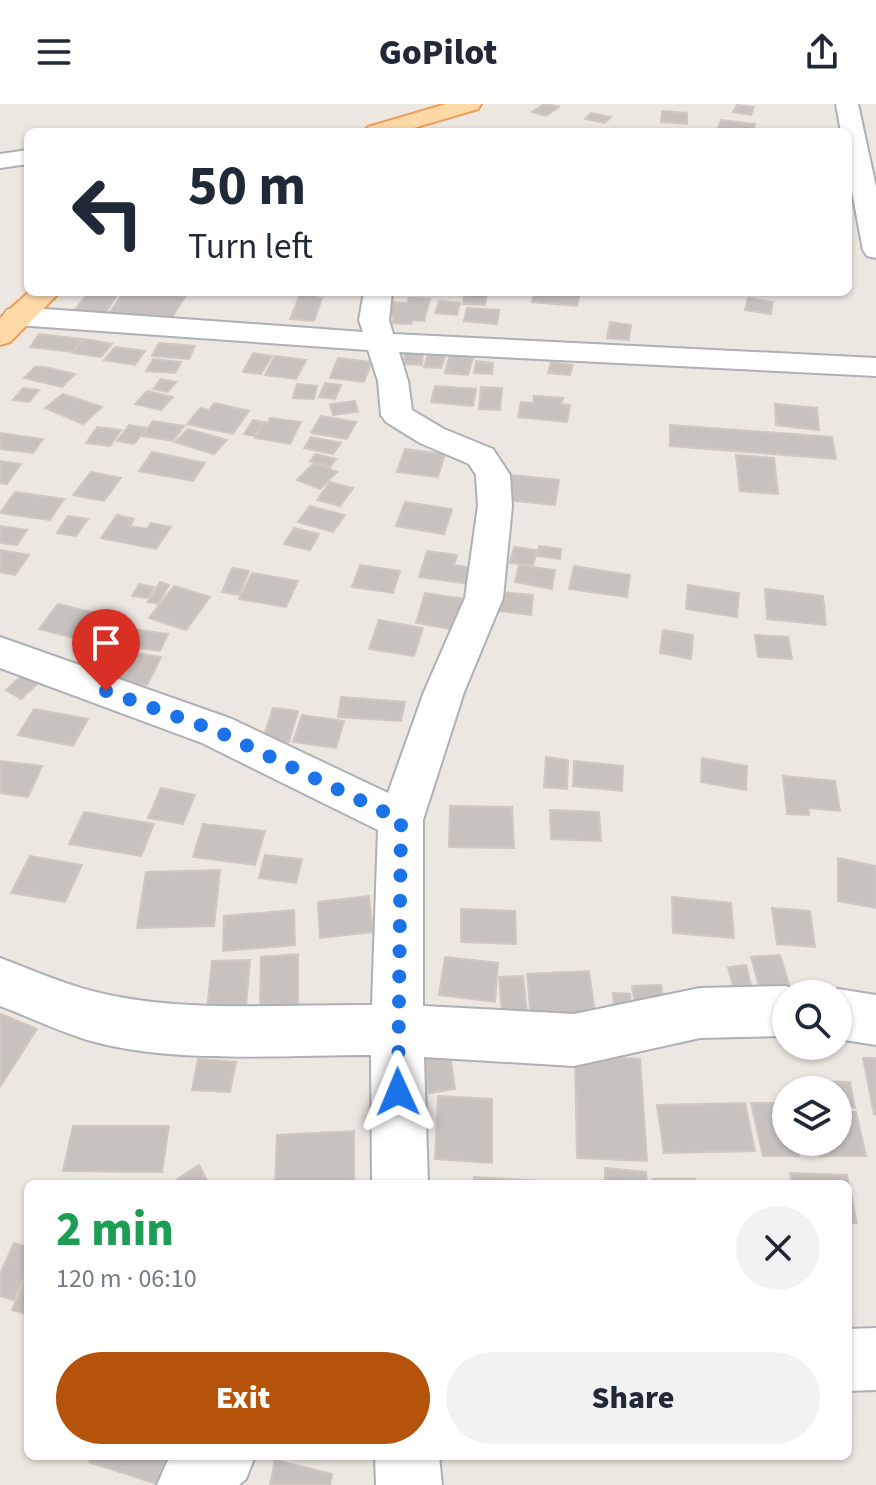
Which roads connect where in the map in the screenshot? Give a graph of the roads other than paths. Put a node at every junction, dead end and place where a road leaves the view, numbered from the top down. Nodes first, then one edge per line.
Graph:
1 (470, 104) edge
2 (847, 104) edge
3 (389, 128) edge
4 (852, 128) edge
5 (852, 129) edge
6 (24, 158) edge
7 (0, 161) edge
8 (876, 250) edge
9 (42, 296) edge
10 (377, 296) edge
11 (8, 326) edge
12 (380, 342) junction
13 (876, 367) edge
14 (0, 652) edge
15 (401, 820) junction
16 (0, 982) edge
17 (772, 1011) edge
18 (852, 1016) edge
19 (876, 1020) edge
20 (397, 1030) junction
21 (400, 1180) edge
22 (876, 1359) edge
23 (852, 1360) edge
24 (218, 1460) edge
25 (407, 1460) edge
26 (190, 1485) edge
27 (409, 1485) edge

1 - 3 main road
2 - 4 street
5 - 8 street
6 - 7 street
9 - 11 main road
10 - 12 street
11 - 12 street
12 - 13 street
12 - 15 street
14 - 15 street
15 - 20 street
16 - 20 street
17 - 20 street
18 - 19 street
20 - 21 street
22 - 23 street
24 - 26 street
25 - 27 street

